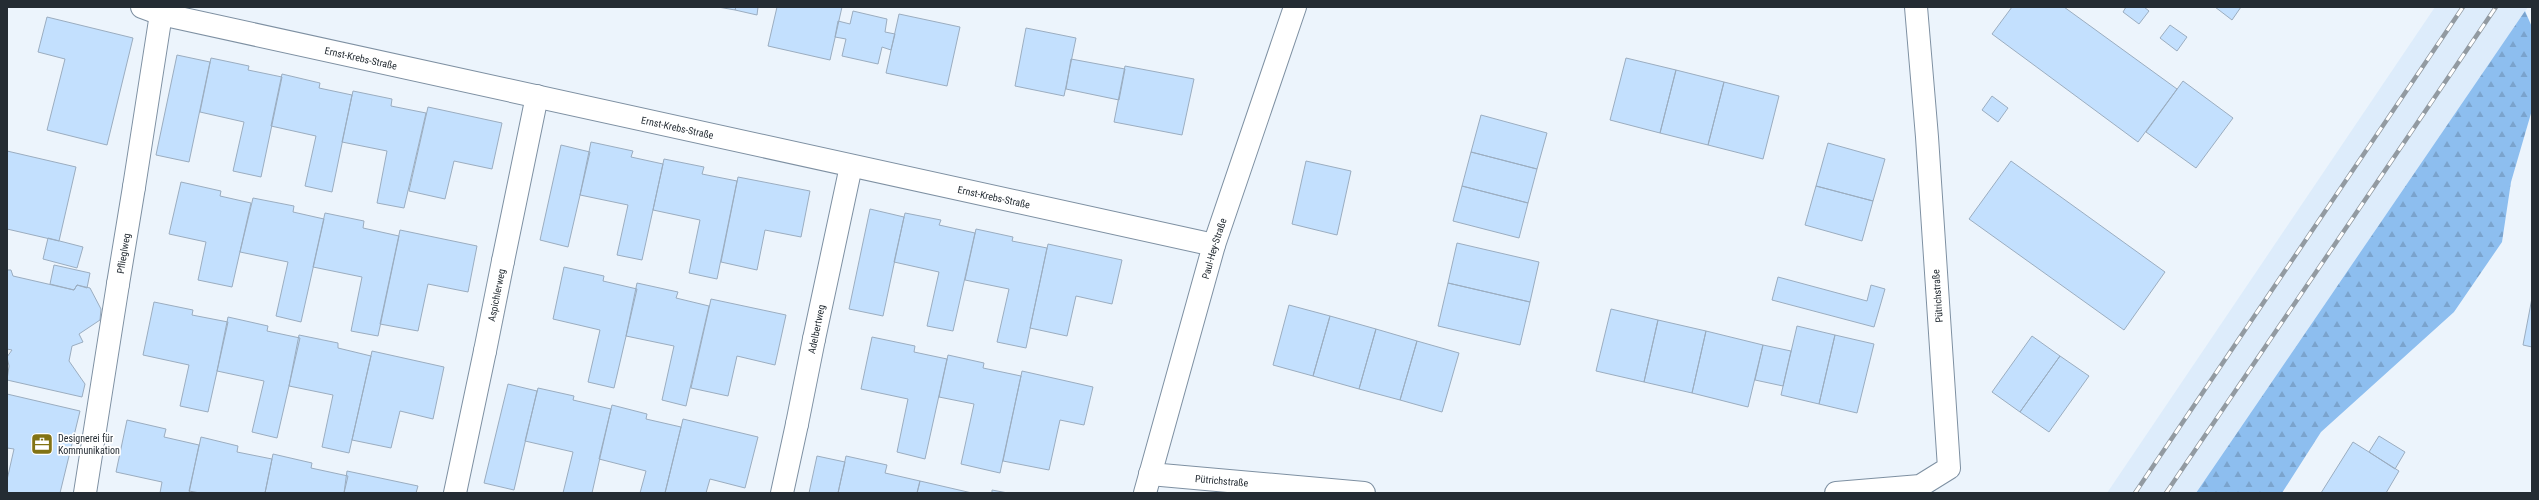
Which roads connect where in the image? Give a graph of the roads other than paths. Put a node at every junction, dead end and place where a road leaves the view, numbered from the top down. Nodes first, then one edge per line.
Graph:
1 (1295, 7) edge
2 (1916, 7) edge
3 (152, 10) edge
4 (537, 96) junction
5 (851, 166) junction
6 (1214, 245) junction
7 (1148, 484) edge
8 (86, 493) edge
9 (455, 493) edge
10 (782, 493) edge
11 (1364, 493) edge
12 (1836, 493) edge

1 - 6 street, Paul-Hey-Straße
2 - 12 street, Pütrichstraße
3 - 4 street, Ernst-Krebs-Straße
3 - 8 street, Pflieglweg
4 - 5 street, Ernst-Krebs-Straße
4 - 9 street, Aspichlerweg
5 - 6 street, Ernst-Krebs-Straße
5 - 10 street, Adelbertweg
6 - 7 street, Paul-Hey-Straße
7 - 11 street, Pütrichstraße

